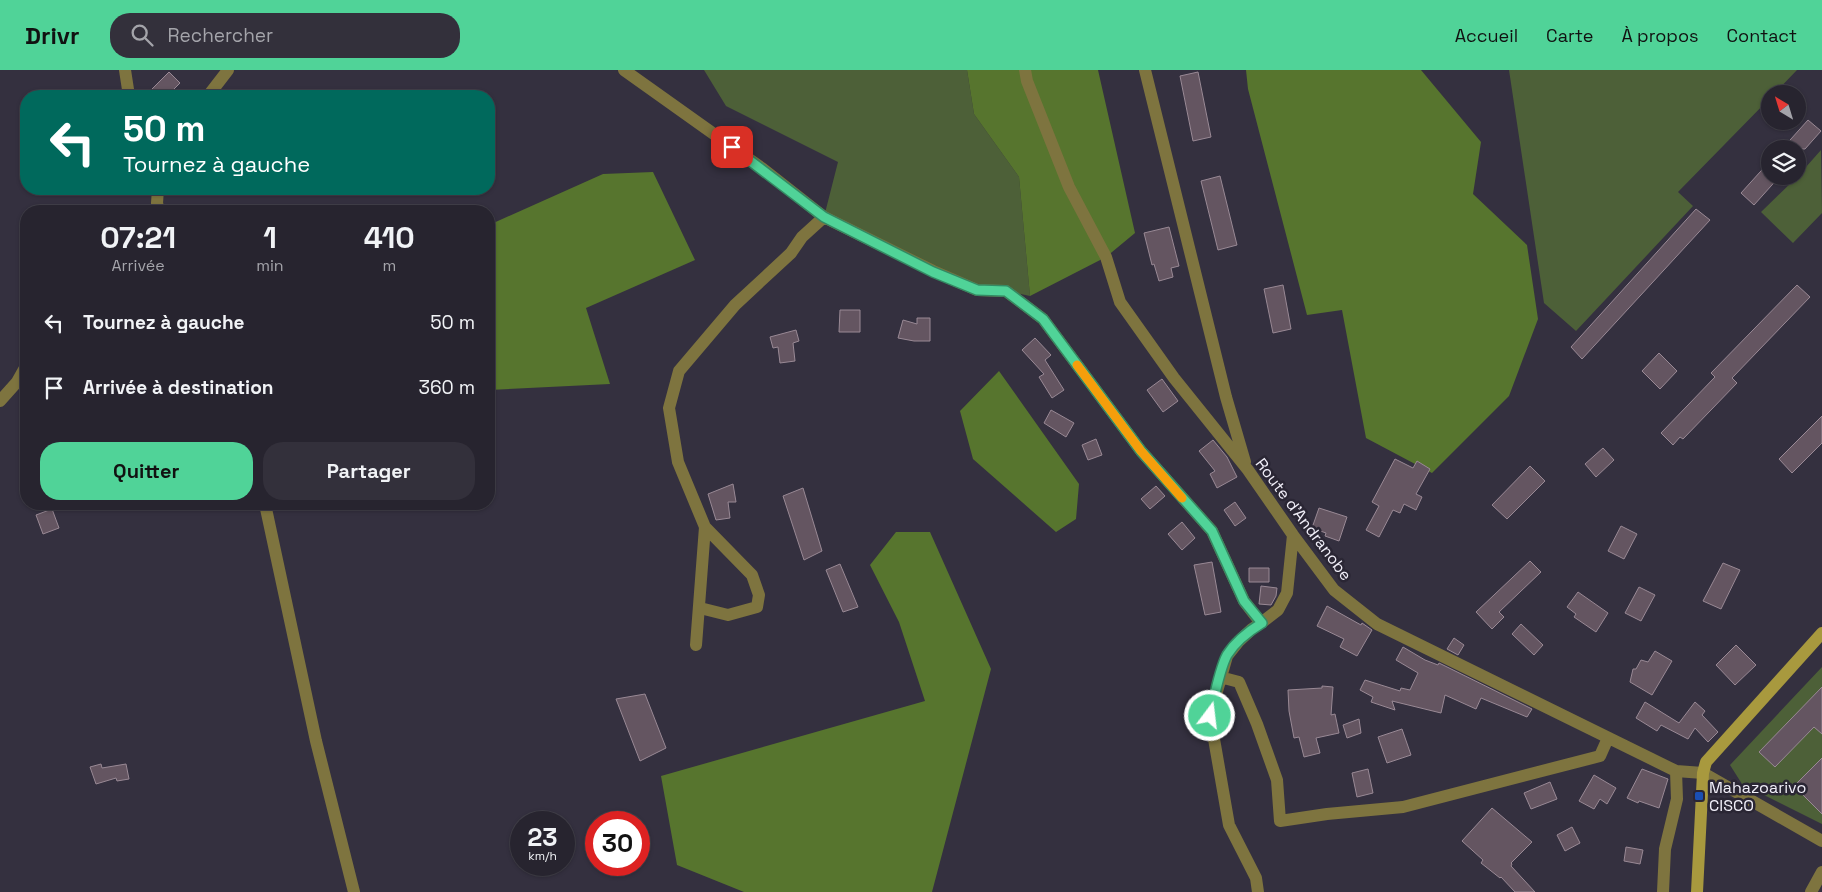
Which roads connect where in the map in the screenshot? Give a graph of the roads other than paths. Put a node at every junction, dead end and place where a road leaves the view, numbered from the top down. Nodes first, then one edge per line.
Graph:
1 (125, 70) edge
2 (228, 70) edge
3 (624, 70) edge
4 (1025, 70) edge
5 (1145, 70) edge
6 (128, 90) edge
7 (213, 90) edge
8 (824, 217) junction
9 (20, 377) edge
10 (0, 401) edge
11 (1248, 470) junction
12 (266, 510) edge
13 (705, 527) junction
14 (1293, 535) junction
15 (700, 608) junction
16 (1262, 623) junction
17 (1822, 633) edge
18 (696, 645) dead end
19 (1220, 677) junction
20 (1608, 738) junction
21 (1676, 771) junction
22 (1703, 774) junction
23 (1822, 841) edge
24 (1822, 872) edge
25 (354, 892) edge
26 (1258, 892) edge
27 (1663, 892) edge
28 (1697, 892) edge
29 (1811, 892) edge

1 - 6 street
2 - 7 street
3 - 8 street
4 - 11 street, Route d'Andranobe
5 - 11 street
8 - 13 street
8 - 16 street
9 - 10 street
11 - 14 street, Route d'Andranobe
12 - 25 street
13 - 15 street
13 - 15 street
14 - 16 street
14 - 20 street, Route d'Andranobe
15 - 18 street
16 - 19 street
17 - 22 main road
19 - 20 street
19 - 26 street
20 - 21 street, Route d'Andranobe
21 - 22 street, Route d'Andranobe
21 - 27 street
22 - 23 street, Route d'Andranobe
22 - 28 main road
24 - 29 street

